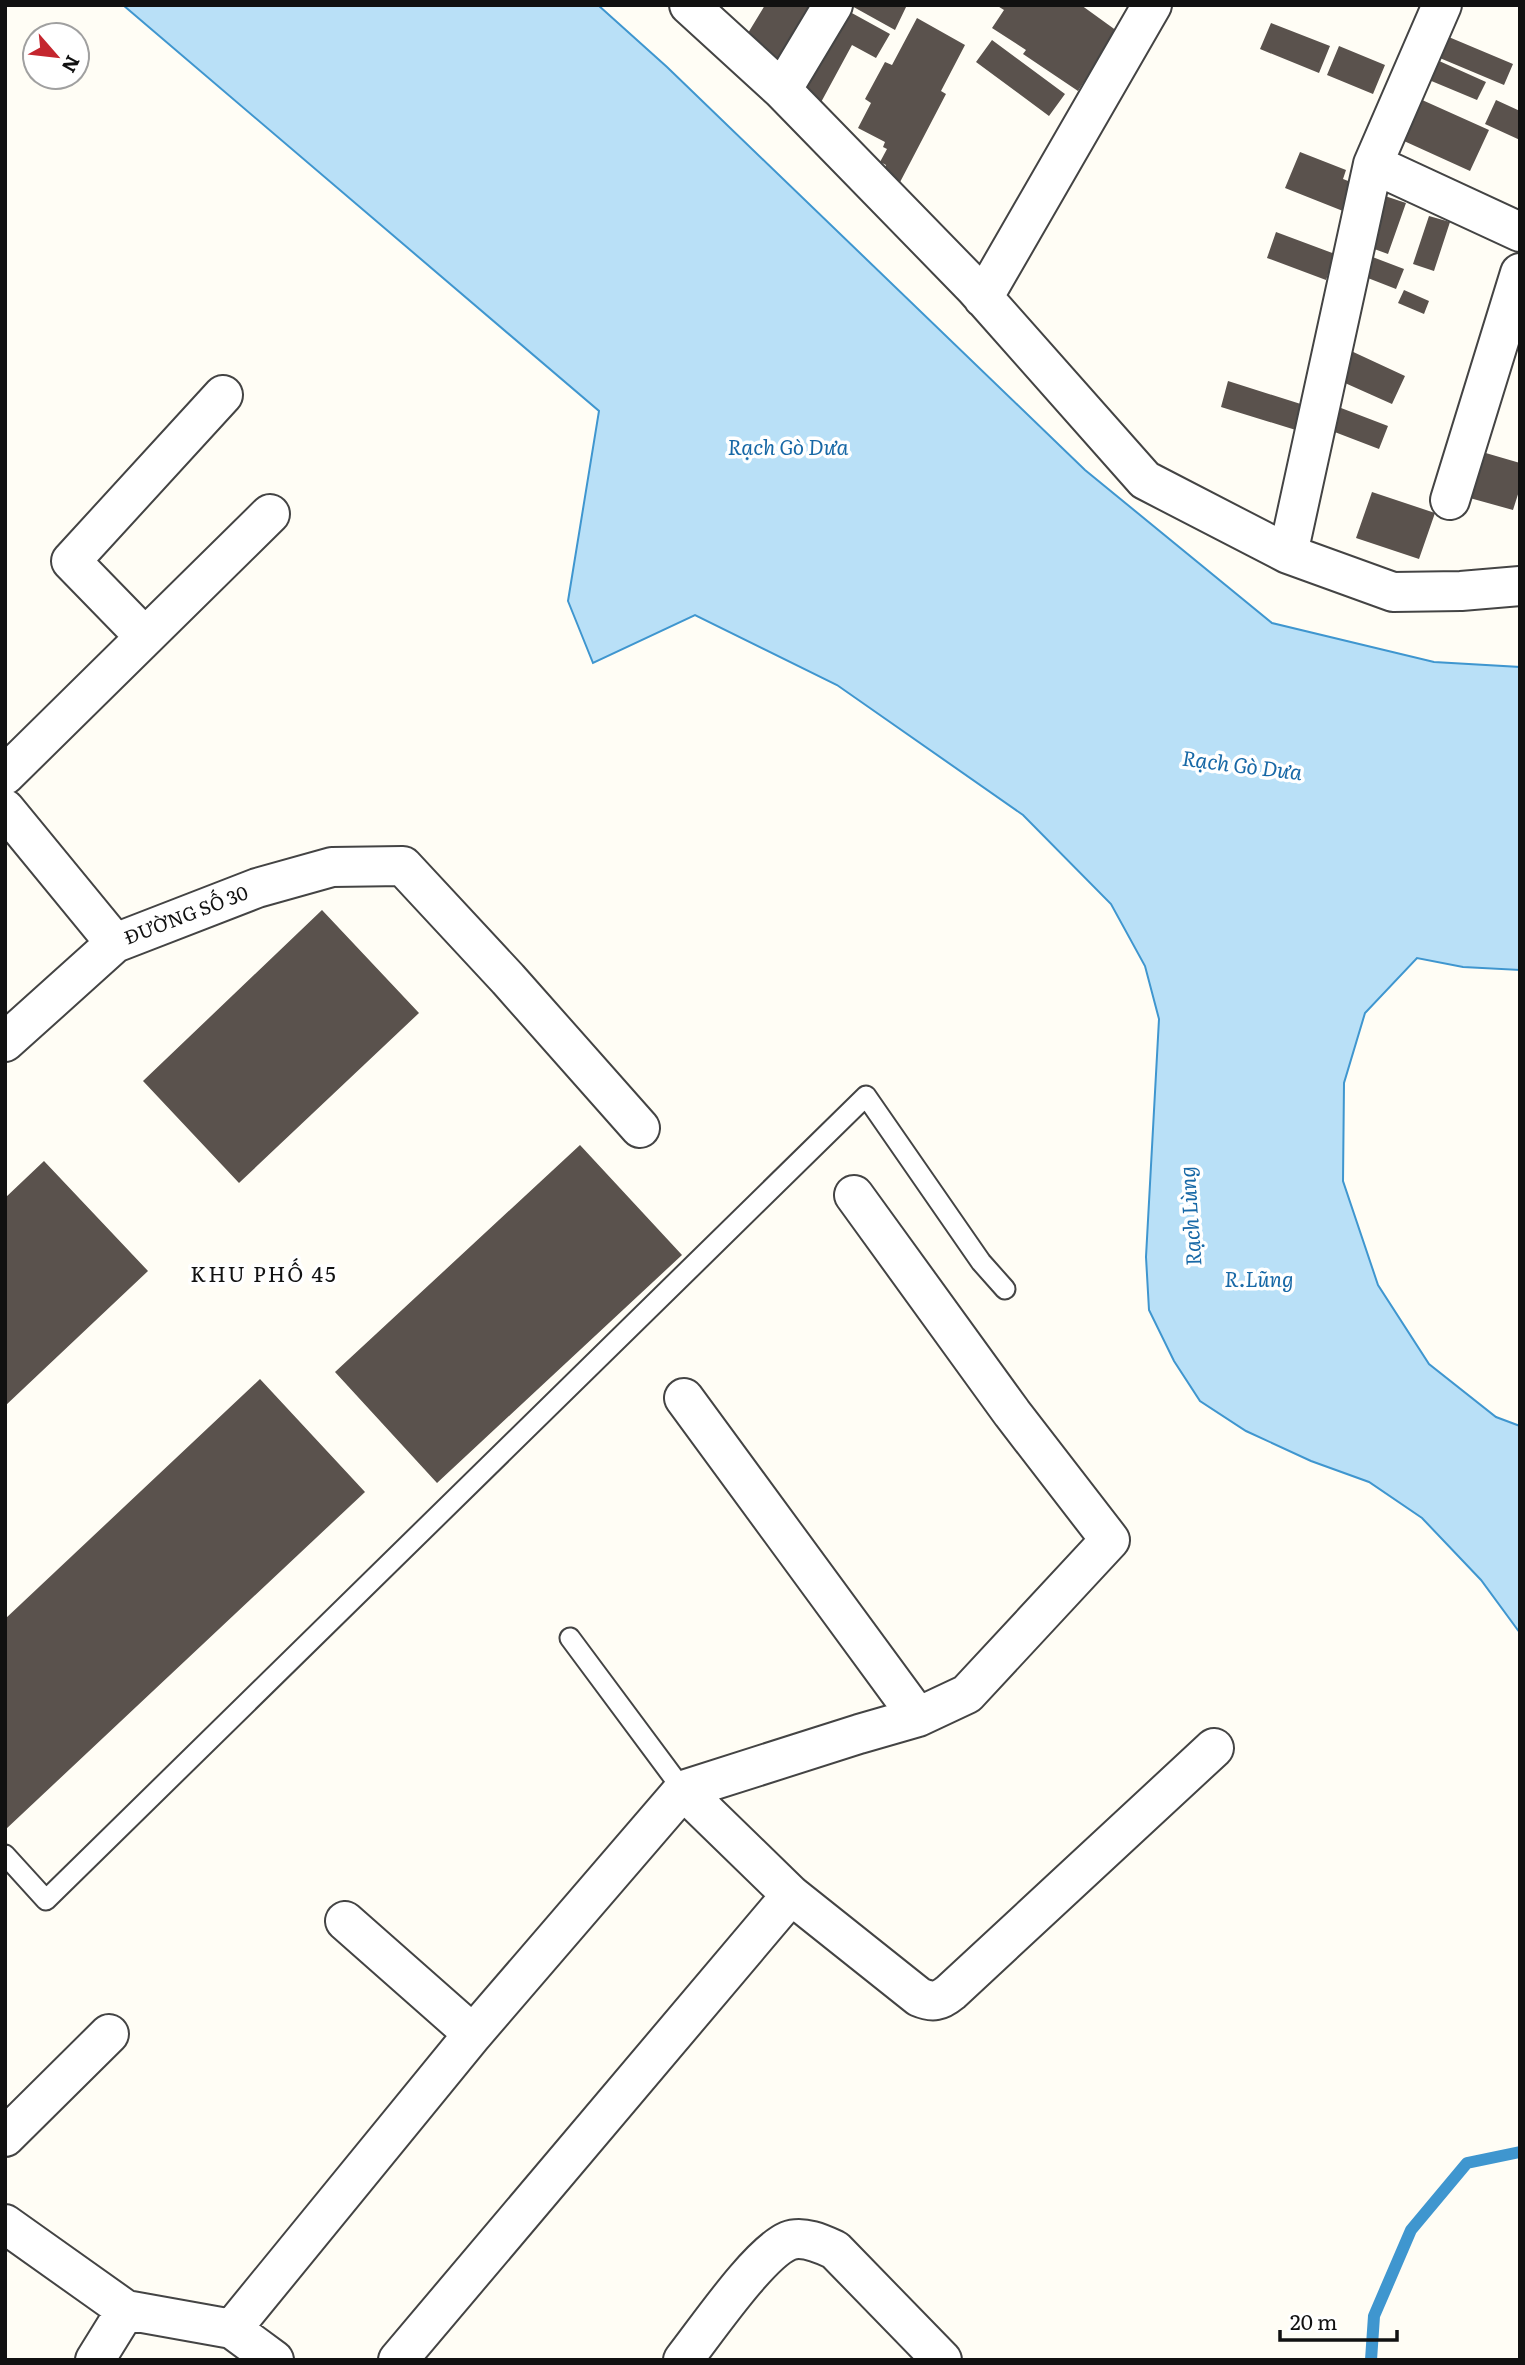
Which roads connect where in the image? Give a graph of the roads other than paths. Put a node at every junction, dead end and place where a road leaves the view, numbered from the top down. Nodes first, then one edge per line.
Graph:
1 (689, 5) edge
2 (833, 5) edge
3 (1152, 5) edge
4 (1441, 5) edge
5 (782, 90) junction
6 (1373, 164) junction
7 (1520, 232) edge
8 (1520, 273) edge
9 (984, 298) junction
10 (223, 395) dead end
11 (1450, 500) dead end
12 (270, 514) dead end
13 (1288, 554) junction
14 (1520, 586) edge
15 (145, 638) junction
16 (5, 775) edge
17 (5, 809) edge
18 (116, 943) junction
19 (5, 1042) edge
20 (640, 1128) dead end
21 (854, 1195) dead end
22 (1005, 1289) dead end
23 (684, 1398) dead end
24 (570, 1638) dead end
25 (918, 1717) junction
26 (1214, 1748) dead end
27 (683, 1790) junction
28 (5, 1855) edge
29 (791, 1895) junction
30 (345, 1921) dead end
31 (109, 2034) dead end
32 (473, 2034) junction
33 (5, 2137) edge
34 (5, 2224) edge
35 (126, 2310) junction
36 (232, 2329) junction
37 (95, 2360) edge
38 (274, 2360) edge
39 (398, 2360) edge
40 (683, 2360) edge
41 (942, 2360) edge

1 - 5 street
2 - 5 street
3 - 9 street
4 - 6 street
5 - 9 street
6 - 7 street
6 - 13 street
8 - 11 street
9 - 13 street
10 - 15 street
12 - 15 street
13 - 14 street
15 - 16 street
17 - 18 street
18 - 19 street, ĐƯỜNG SỐ 30
18 - 20 street, ĐƯỜNG SỐ 30
21 - 25 street
22 - 28 lane
23 - 25 street
24 - 27 lane
25 - 27 street
26 - 29 street
27 - 29 street
27 - 32 street
29 - 39 street
30 - 32 street
31 - 33 street
32 - 36 street
34 - 35 street
35 - 36 street
35 - 37 street
36 - 38 street
40 - 41 street

